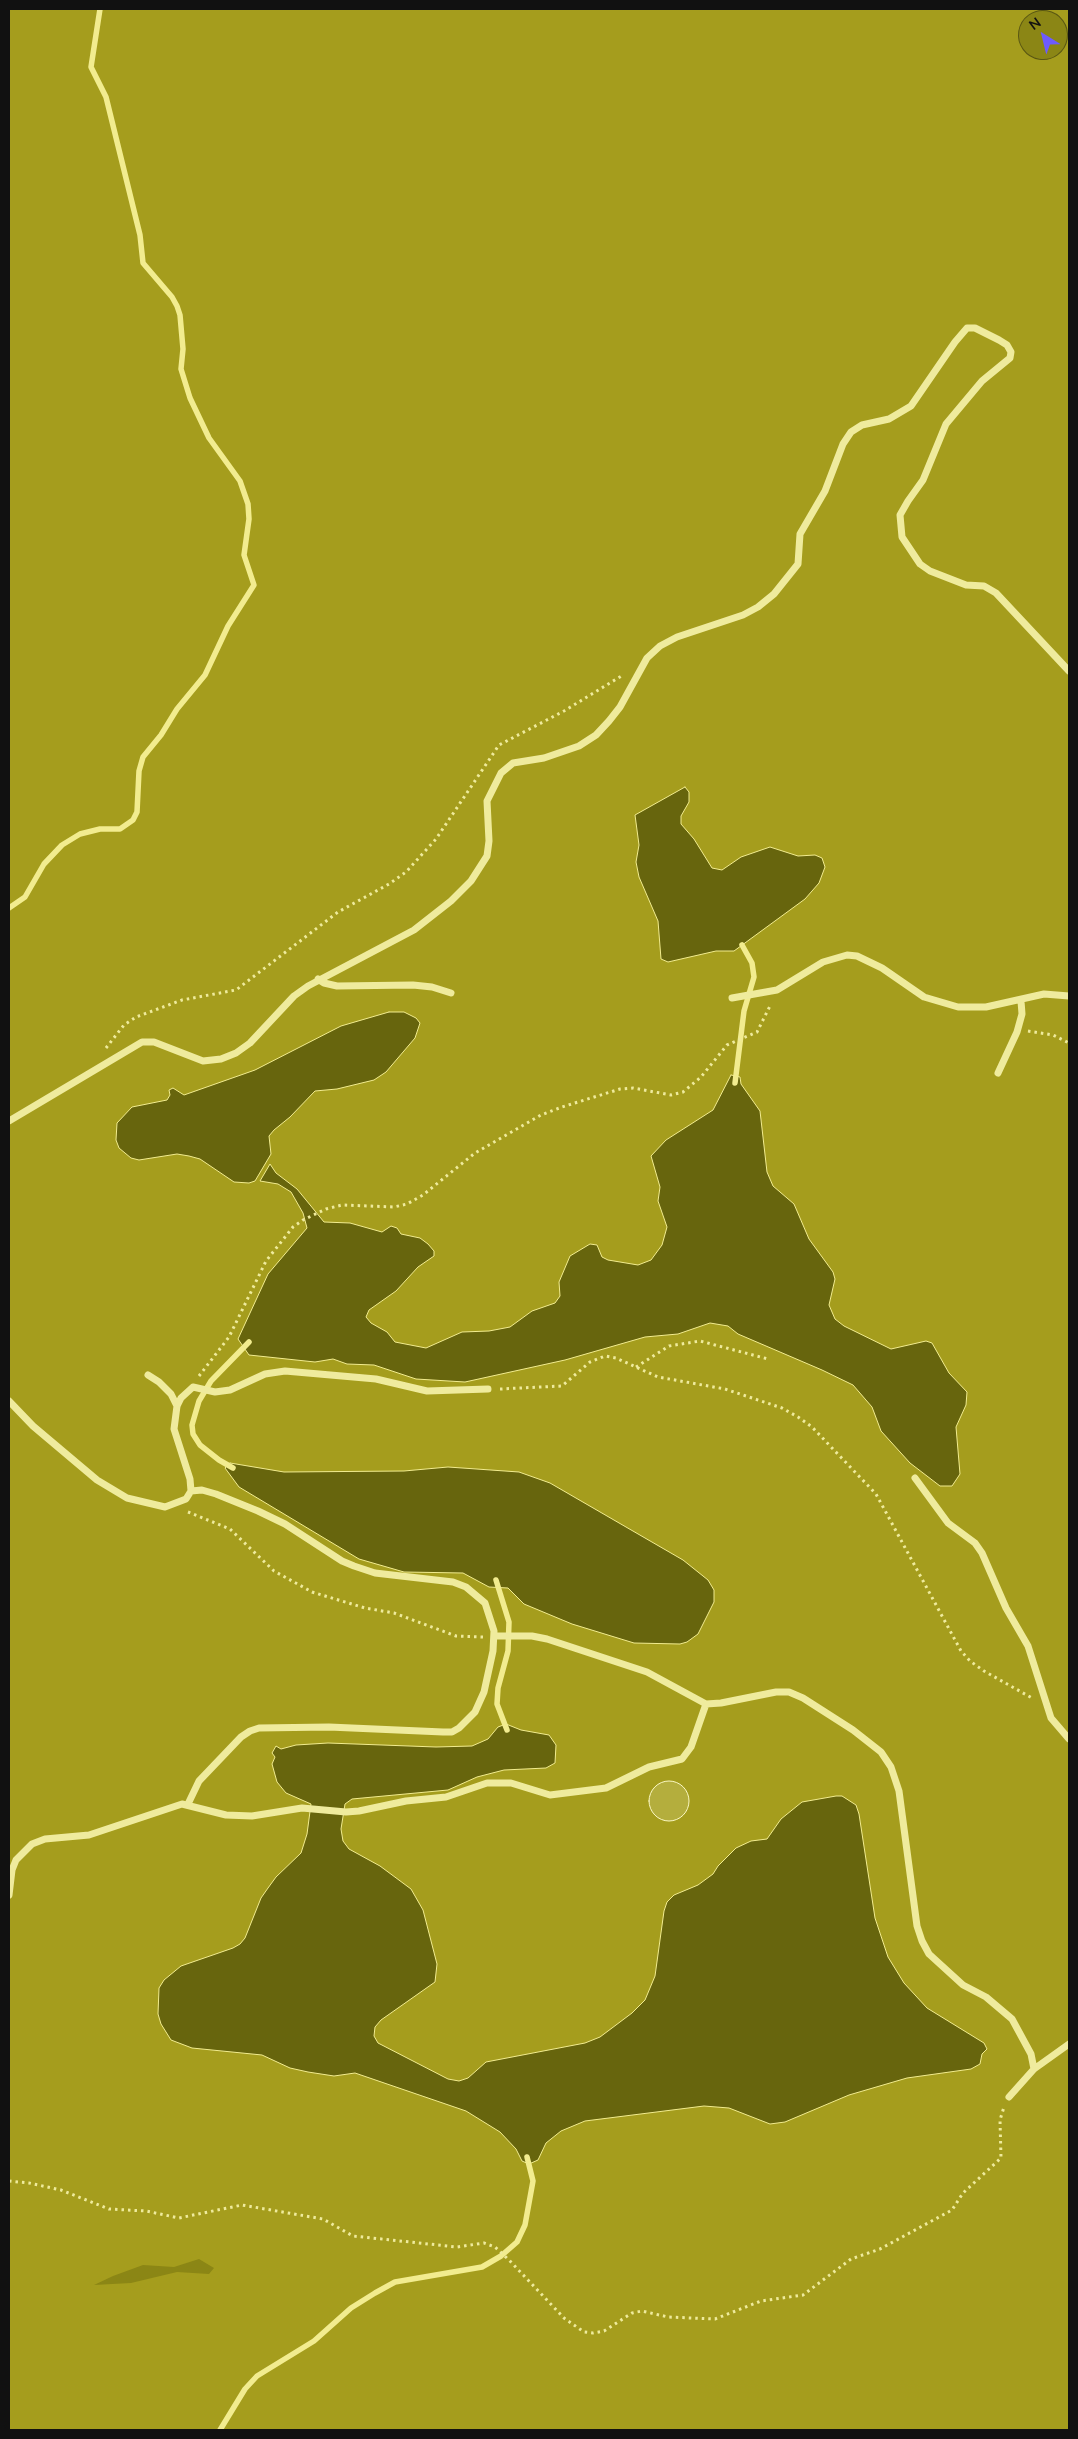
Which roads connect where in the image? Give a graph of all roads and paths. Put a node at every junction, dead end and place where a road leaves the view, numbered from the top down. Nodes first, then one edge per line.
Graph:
1 (644, 662) junction
2 (1069, 671) edge
3 (318, 980) junction
4 (778, 990) junction
5 (451, 993) dead end
6 (1069, 996) edge
7 (732, 998) dead end
8 (1020, 1001) junction
9 (1018, 1026) junction
10 (1069, 1043) edge
11 (98, 1067) junction
12 (998, 1073) dead end
13 (9, 1121) edge
14 (768, 1359) dead end
15 (635, 1367) junction
16 (148, 1376) dead end
17 (196, 1387) junction
18 (488, 1389) joint
19 (9, 1401) edge
20 (177, 1406) junction
21 (915, 1478) dead end
22 (191, 1491) junction
23 (186, 1500) junction
24 (497, 1636) junction
25 (706, 1704) junction
26 (1046, 1705) junction
27 (1069, 1739) edge
28 (188, 1804) junction
29 (9, 1895) edge
30 (1069, 2044) edge
31 (1034, 2070) junction
32 (1009, 2097) joint
33 (9, 2181) edge

1 - 2 lane
1 - 3 lane
1 - 11 path
3 - 5 lane
3 - 11 lane
4 - 7 lane
4 - 8 lane
4 - 17 path
6 - 8 lane
8 - 9 lane
9 - 10 path
9 - 12 lane
11 - 13 lane
14 - 15 path
15 - 18 path
15 - 26 path
16 - 20 lane
17 - 18 lane
17 - 20 lane
19 - 23 lane
20 - 22 lane
21 - 26 lane
22 - 23 lane
22 - 24 lane
23 - 24 path
24 - 25 lane
24 - 28 lane
25 - 28 lane
25 - 31 lane
26 - 27 lane
28 - 29 lane
30 - 31 lane
31 - 32 lane
32 - 33 path

